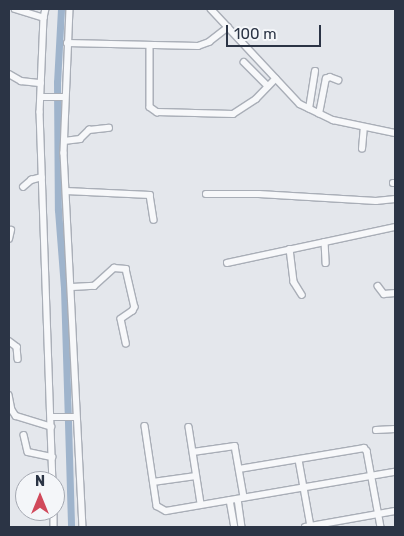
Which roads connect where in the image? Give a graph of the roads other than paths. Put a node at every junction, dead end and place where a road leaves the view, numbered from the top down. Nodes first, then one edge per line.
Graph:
1 (15, 9) edge
2 (46, 9) edge
3 (70, 9) edge
4 (211, 9) edge
5 (44, 18) junction
6 (228, 27) junction
7 (67, 43) junction
8 (150, 46) junction
9 (244, 62) dead end
10 (315, 71) dead end
11 (9, 74) edge
12 (275, 79) junction
13 (338, 80) dead end
14 (41, 83) junction
15 (268, 86) junction
16 (40, 97) junction
17 (64, 97) junction
18 (309, 109) junction
19 (319, 114) junction
20 (109, 128) dead end
21 (364, 128) junction
22 (395, 134) edge
23 (64, 141) junction
24 (362, 149) dead end
25 (42, 177) junction
26 (23, 187) dead end
27 (66, 190) junction
28 (206, 194) dead end
29 (395, 199) edge
30 (154, 220) dead end
31 (395, 226) edge
32 (11, 230) dead end
33 (9, 239) edge
34 (325, 242) junction
35 (290, 249) junction
36 (227, 263) dead end
37 (326, 263) dead end
38 (378, 286) dead end
39 (72, 287) junction
40 (395, 293) edge
41 (302, 295) dead end
42 (9, 341) edge
43 (126, 343) dead end
44 (18, 359) dead end
45 (9, 395) edge
46 (54, 417) junction
47 (74, 417) junction
48 (144, 426) dead end
49 (51, 427) junction
50 (189, 427) dead end
51 (395, 429) edge
52 (376, 430) dead end
53 (24, 435) dead end
54 (193, 452) junction
55 (52, 457) junction
56 (299, 460) junction
57 (239, 469) junction
58 (53, 471) edge
59 (395, 472) edge
60 (196, 476) junction
61 (372, 476) junction
62 (153, 482) junction
63 (304, 487) junction
64 (241, 498) junction
65 (230, 500) junction
66 (201, 504) junction
67 (395, 511) edge
68 (379, 514) junction
69 (82, 527) edge
70 (235, 527) edge
71 (242, 527) edge
72 (309, 527) edge
73 (381, 527) edge

1 - 5 street
2 - 5 street
3 - 7 street
4 - 6 street
5 - 14 street
6 - 8 street
6 - 12 street
7 - 8 street
7 - 17 street
8 - 15 street
9 - 15 street
10 - 18 street
11 - 14 street
12 - 15 street
12 - 18 street
13 - 19 street
14 - 16 street
16 - 17 street
16 - 25 street
17 - 23 street
18 - 19 street
19 - 21 street
20 - 23 street
21 - 22 street
21 - 24 street
23 - 27 street
25 - 26 street
25 - 46 street
27 - 30 street
27 - 39 street
28 - 29 street
31 - 34 street
32 - 33 street
34 - 35 street
34 - 37 street
35 - 36 street
35 - 41 street
38 - 40 street
39 - 43 street
39 - 47 street
42 - 44 street
45 - 49 street
46 - 47 street
46 - 49 street
47 - 69 street
48 - 62 street
49 - 55 street
50 - 54 street
51 - 52 street
53 - 55 street
54 - 57 street
54 - 60 street
55 - 58 street
56 - 57 street
56 - 61 street
56 - 63 street
57 - 64 street
59 - 61 street
60 - 62 street
60 - 66 street
61 - 63 street
61 - 68 street
62 - 66 street
63 - 64 street
63 - 72 street
64 - 65 street
64 - 71 street
65 - 66 street
65 - 70 street
67 - 68 street
68 - 72 street
68 - 73 street

